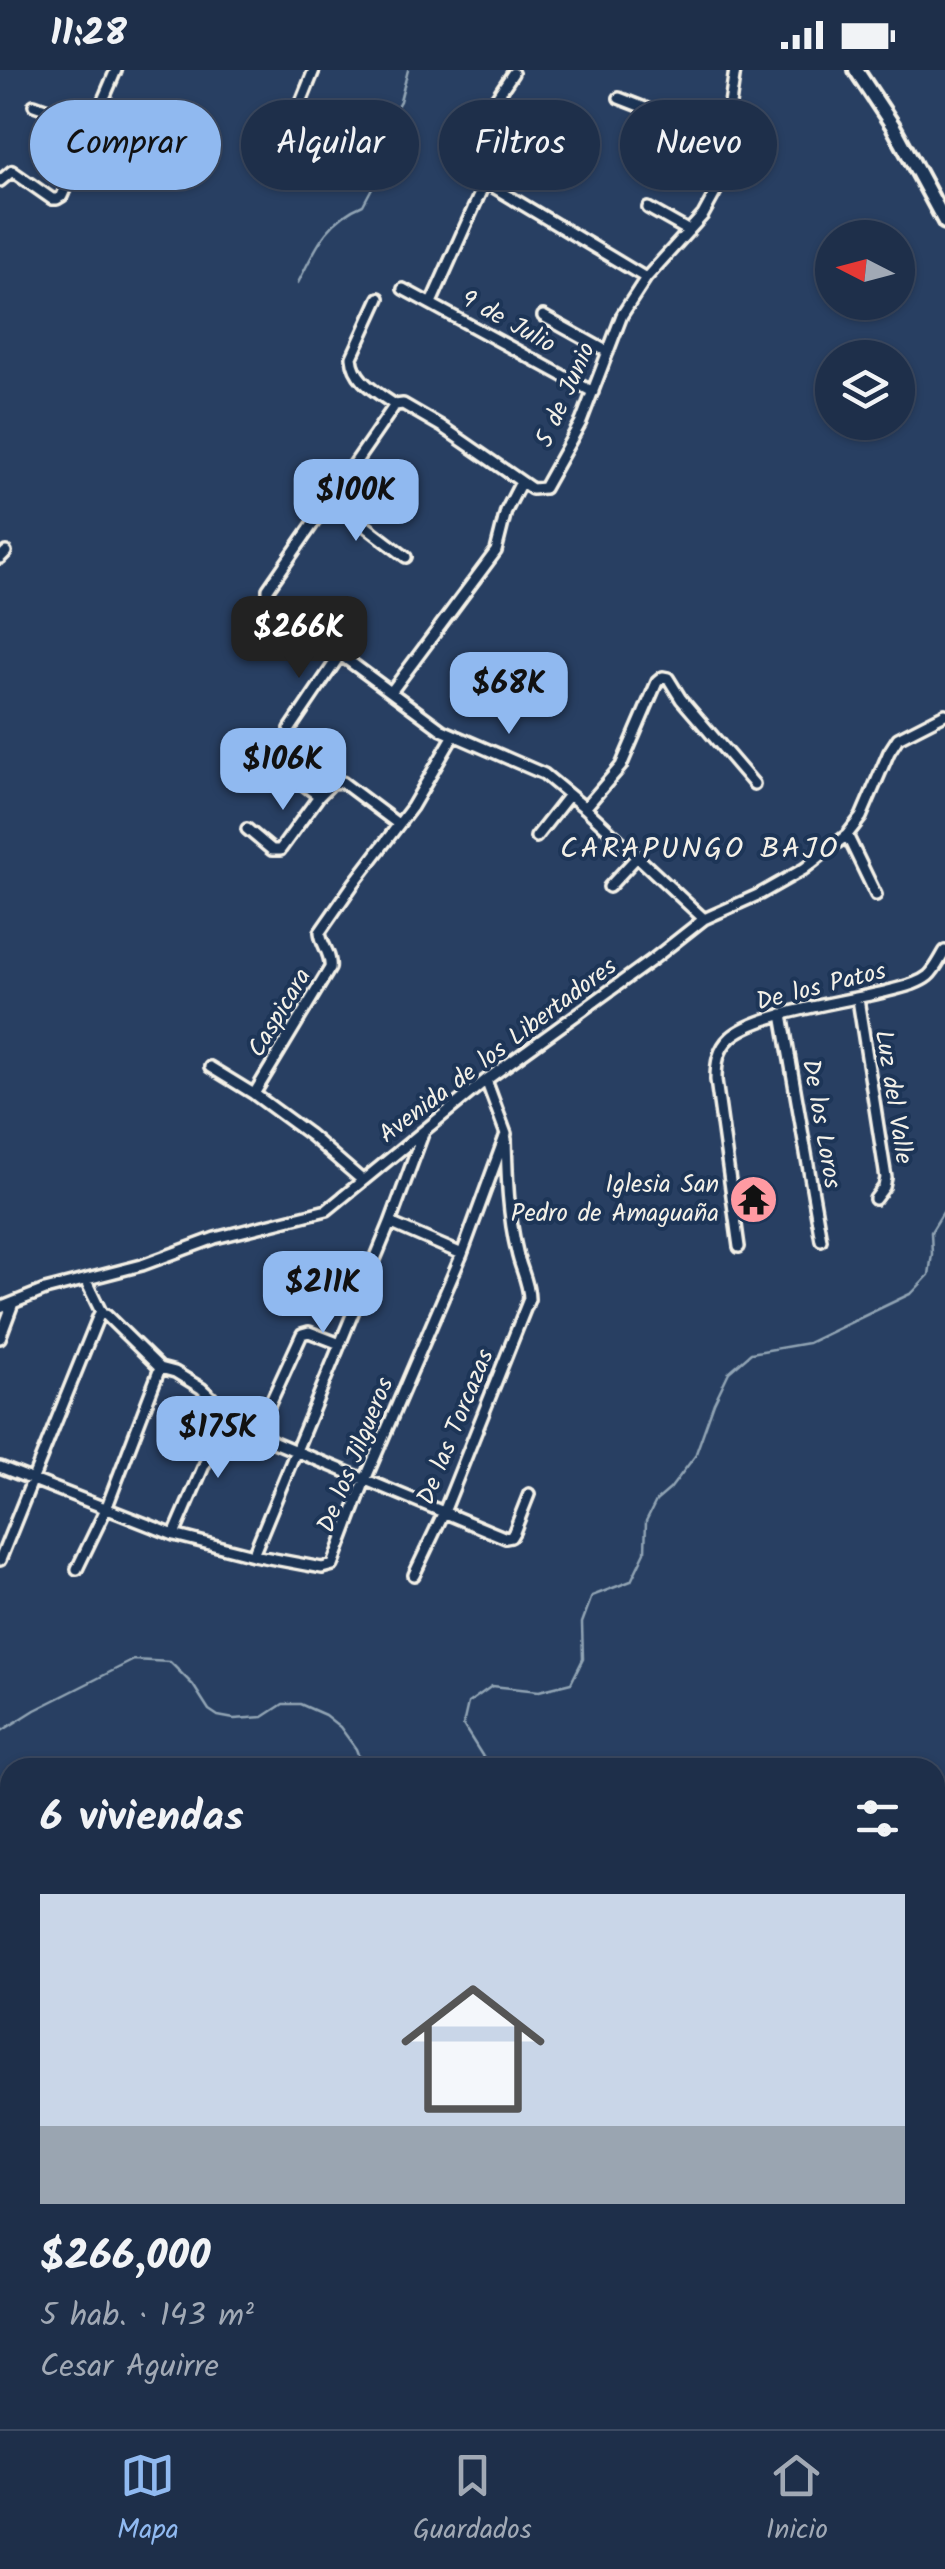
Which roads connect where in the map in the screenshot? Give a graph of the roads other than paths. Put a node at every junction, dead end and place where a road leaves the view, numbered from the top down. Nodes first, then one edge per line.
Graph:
1 (116, 70) edge
2 (314, 70) edge
3 (735, 70) edge
4 (856, 70) edge
5 (513, 73) dead end
6 (619, 98) dead end
7 (104, 100) edge
8 (302, 100) edge
9 (495, 100) edge
10 (624, 100) edge
11 (730, 100) edge
12 (0, 181) edge
13 (30, 183) edge
14 (39, 190) edge
15 (65, 190) edge
16 (482, 190) edge
17 (499, 190) edge
18 (717, 190) edge
19 (648, 208) dead end
20 (945, 222) edge
21 (689, 231) junction
22 (646, 278) junction
23 (403, 289) dead end
24 (379, 298) dead end
25 (430, 303) junction
26 (543, 316) dead end
27 (608, 352) junction
28 (593, 392) junction
29 (396, 405) junction
30 (522, 482) junction
31 (330, 500) junction
32 (406, 557) dead end
33 (340, 655) junction
34 (392, 692) junction
35 (945, 714) edge
36 (290, 729) dead end
37 (454, 735) junction
38 (280, 767) dead end
39 (754, 784) dead end
40 (569, 795) junction
41 (319, 796) junction
42 (585, 808) junction
43 (398, 824) junction
44 (247, 828) dead end
45 (848, 835) junction
46 (536, 837) dead end
47 (636, 858) junction
48 (610, 887) dead end
49 (876, 895) dead end
50 (704, 919) junction
51 (945, 951) edge
52 (858, 999) junction
53 (782, 1014) junction
54 (210, 1067) dead end
55 (486, 1080) junction
56 (254, 1094) junction
57 (425, 1128) junction
58 (506, 1134) junction
59 (362, 1180) junction
60 (876, 1199) dead end
61 (390, 1222) junction
62 (821, 1240) dead end
63 (739, 1247) dead end
64 (462, 1254) junction
65 (86, 1281) junction
66 (13, 1302) junction
67 (0, 1308) edge
68 (102, 1314) junction
69 (0, 1338) edge
70 (340, 1344) junction
71 (160, 1368) junction
72 (227, 1412) junction
73 (257, 1432) junction
74 (296, 1452) junction
75 (0, 1467) edge
76 (32, 1480) junction
77 (366, 1480) junction
78 (530, 1494) dead end
79 (106, 1508) junction
80 (444, 1512) junction
81 (174, 1535) junction
82 (253, 1556) junction
83 (0, 1560) edge
84 (77, 1569) dead end
85 (414, 1576) dead end

1 - 7 street
2 - 8 street
3 - 11 street, 5 de Junio
4 - 20 street
5 - 9 street
6 - 10 street
12 - 13 street
14 - 15 street
16 - 25 street
17 - 22 street
18 - 21 street, 5 de Junio
19 - 21 street
21 - 22 street, 5 de Junio
22 - 27 street, 5 de Junio
23 - 25 street, 9 de Julio
24 - 29 street
25 - 28 street, 9 de Julio
26 - 27 street
27 - 28 street, 5 de Junio
28 - 30 street, 5 de Junio
29 - 30 street
29 - 31 street
30 - 34 street
31 - 32 street
31 - 33 street
33 - 34 street
33 - 36 street
34 - 37 street
35 - 45 street, Avenida de los Libertadores
37 - 40 street
37 - 43 street, Caspicara
38 - 41 street
39 - 42 street
40 - 42 street
40 - 46 street
41 - 43 street
41 - 44 street
42 - 47 street
43 - 56 street, Caspicara
45 - 49 street
45 - 50 street, Avenida de los Libertadores
47 - 48 street
47 - 50 street
50 - 55 street, Avenida de los Libertadores
51 - 52 street, De los Patos
52 - 53 street, De los Patos
52 - 60 street, Luz del Valle
53 - 62 street, De los Loros
53 - 63 street, De los Patos
54 - 56 street
55 - 57 street, Avenida de los Libertadores
55 - 58 street
56 - 59 street, Caspicara
57 - 59 street, Avenida de los Libertadores
57 - 61 street
58 - 64 street, De los Jilgueros
58 - 80 street, De las Torcazas
59 - 65 street, Avenida de los Libertadores
61 - 64 street
61 - 70 street
64 - 77 street, De los Jilgueros
65 - 66 street, Avenida de los Libertadores
65 - 68 street
66 - 67 street, Avenida de los Libertadores
66 - 69 street
68 - 71 street
68 - 76 street
70 - 73 street
70 - 74 street
71 - 72 street
71 - 79 street
72 - 73 street
72 - 81 street
73 - 74 street
74 - 77 street
74 - 82 street
75 - 76 street
76 - 79 street
76 - 83 street
77 - 80 street
77 - 82 street, De los Jilgueros
78 - 80 street
79 - 81 street
79 - 84 street
80 - 85 street, De las Torcazas
81 - 82 street

